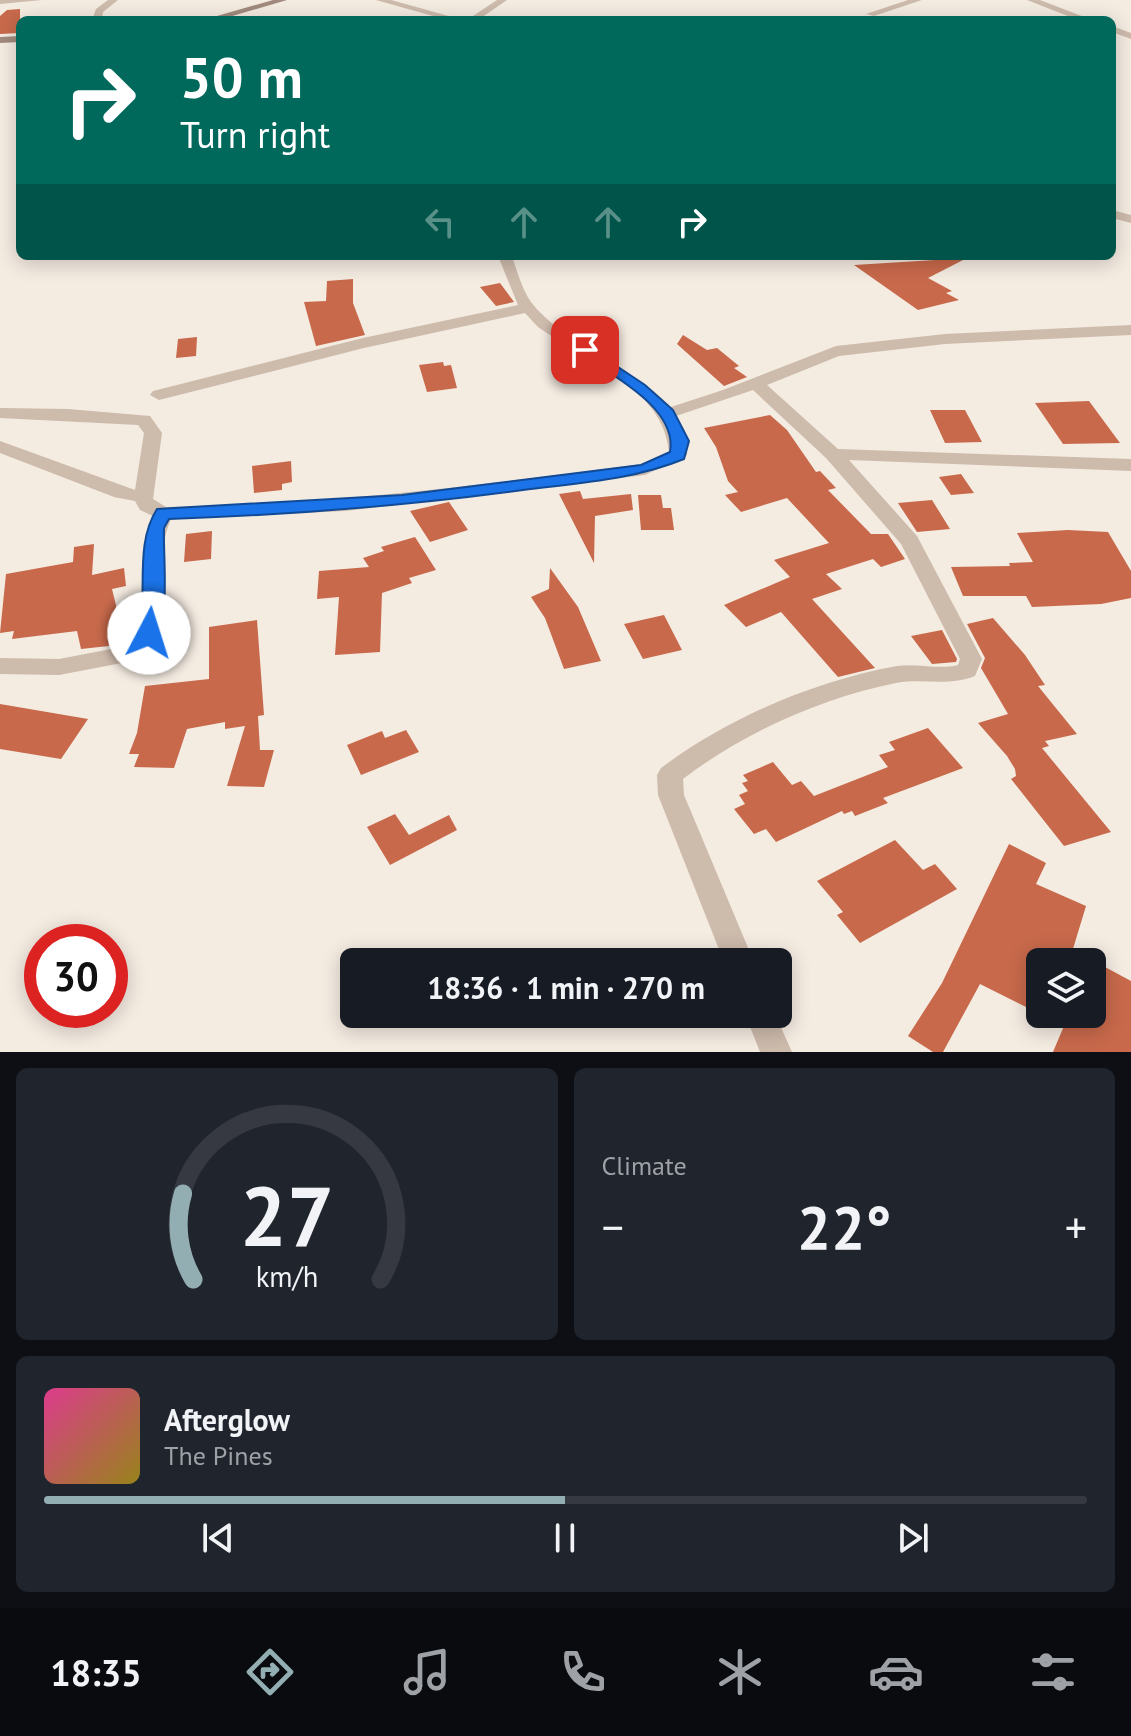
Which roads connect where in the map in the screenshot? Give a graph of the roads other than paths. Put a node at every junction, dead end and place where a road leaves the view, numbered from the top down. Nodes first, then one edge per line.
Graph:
1 (38, 0) edge
2 (114, 0) edge
3 (380, 0) edge
4 (503, 0) edge
5 (918, 0) edge
6 (1033, 0) edge
7 (4, 1) edge
8 (277, 1) edge
9 (0, 10) edge
10 (871, 14) dead end
11 (98, 16) edge
12 (226, 16) edge
13 (442, 16) edge
14 (478, 16) edge
15 (1076, 16) edge
16 (507, 260) edge
17 (528, 308) junction
18 (1131, 330) edge
19 (756, 384) junction
20 (159, 395) dead end
21 (0, 413) edge
22 (668, 413) junction
23 (0, 447) edge
24 (833, 454) junction
25 (1131, 465) edge
26 (143, 497) junction
27 (164, 513) junction
28 (0, 666) edge
29 (733, 948) edge
30 (766, 1028) edge
31 (776, 1052) edge

1 - 7 street
2 - 11 street
3 - 13 street
4 - 14 street
5 - 10 street
6 - 15 street
7 - 9 street
8 - 12 street
16 - 17 street
17 - 20 street
17 - 22 street
18 - 19 street
19 - 22 street
19 - 24 street
21 - 26 street
22 - 27 street
23 - 26 street
24 - 25 street
24 - 29 street
26 - 27 street
27 - 28 street
30 - 31 street

